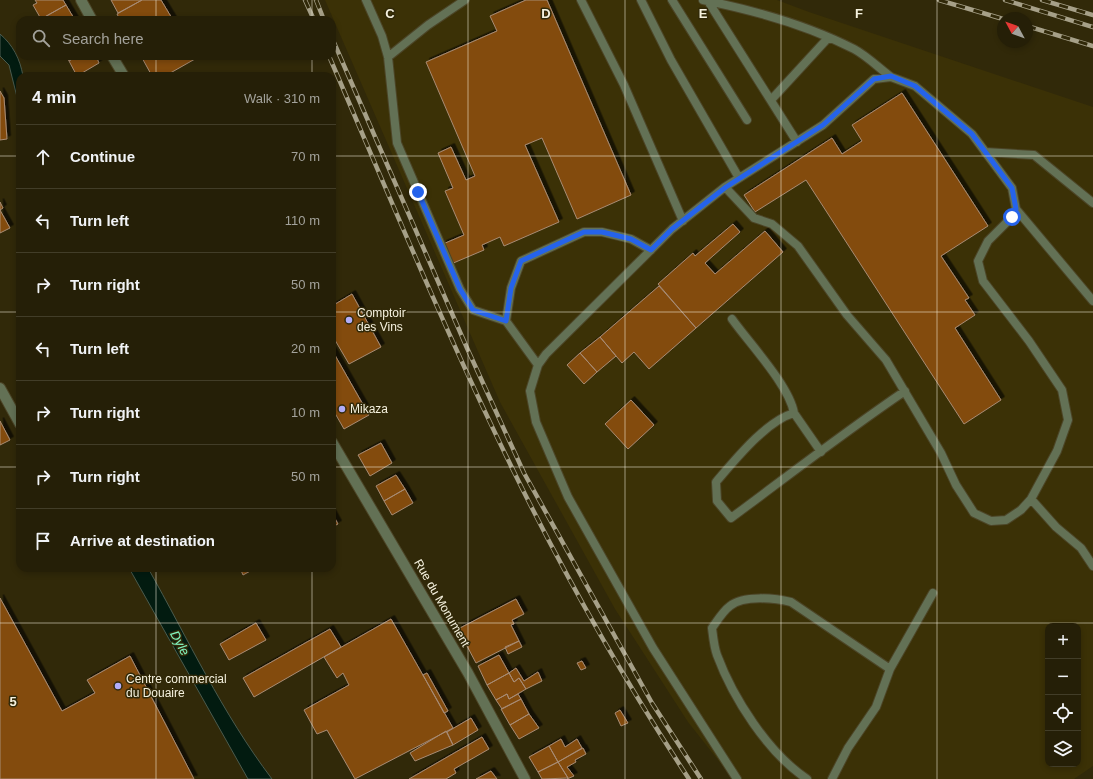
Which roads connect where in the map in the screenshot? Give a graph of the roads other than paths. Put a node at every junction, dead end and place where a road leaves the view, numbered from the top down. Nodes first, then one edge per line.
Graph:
1 (81, 0) edge
2 (366, 0) edge
3 (466, 0) edge
4 (580, 0) edge
5 (641, 0) edge
6 (672, 0) edge
7 (706, 0) edge
8 (90, 16) edge
9 (828, 38) junction
10 (388, 57) junction
11 (114, 60) edge
12 (122, 72) edge
13 (891, 76) junction
14 (771, 100) junction
15 (747, 120) dead end
16 (797, 142) junction
17 (985, 152) junction
18 (739, 178) junction
19 (726, 187) junction
20 (1093, 203) edge
21 (1016, 209) junction
22 (683, 221) junction
23 (651, 250) junction
24 (1093, 301) edge
25 (732, 319) dead end
26 (506, 321) junction
27 (538, 365) junction
28 (0, 388) edge
29 (905, 391) junction
30 (794, 413) junction
31 (16, 417) edge
32 (336, 449) edge
33 (821, 452) junction
34 (1031, 499) junction
35 (1093, 566) edge
36 (933, 593) dead end
37 (890, 669) junction
38 (525, 779) edge
39 (737, 779) edge
40 (807, 779) edge
41 (832, 779) edge

1 - 8 street
2 - 10 lane
3 - 10 lane
4 - 22 lane
5 - 18 lane
6 - 15 lane
7 - 9 lane
7 - 14 lane
9 - 13 lane
9 - 14 lane
10 - 26 lane
11 - 12 street
13 - 16 lane
13 - 17 lane
14 - 16 lane
16 - 18 lane
17 - 20 lane
17 - 21 lane
18 - 19 lane
19 - 22 lane
19 - 29 lane
21 - 24 lane
21 - 34 lane
22 - 23 lane
23 - 26 lane
23 - 27 lane
25 - 30 lane
26 - 27 lane
27 - 39 lane
28 - 31 street
29 - 33 lane
29 - 34 lane
30 - 33 lane
30 - 33 lane
32 - 38 street, Rue du Monument
34 - 35 lane
36 - 37 lane
37 - 40 lane
37 - 41 lane

